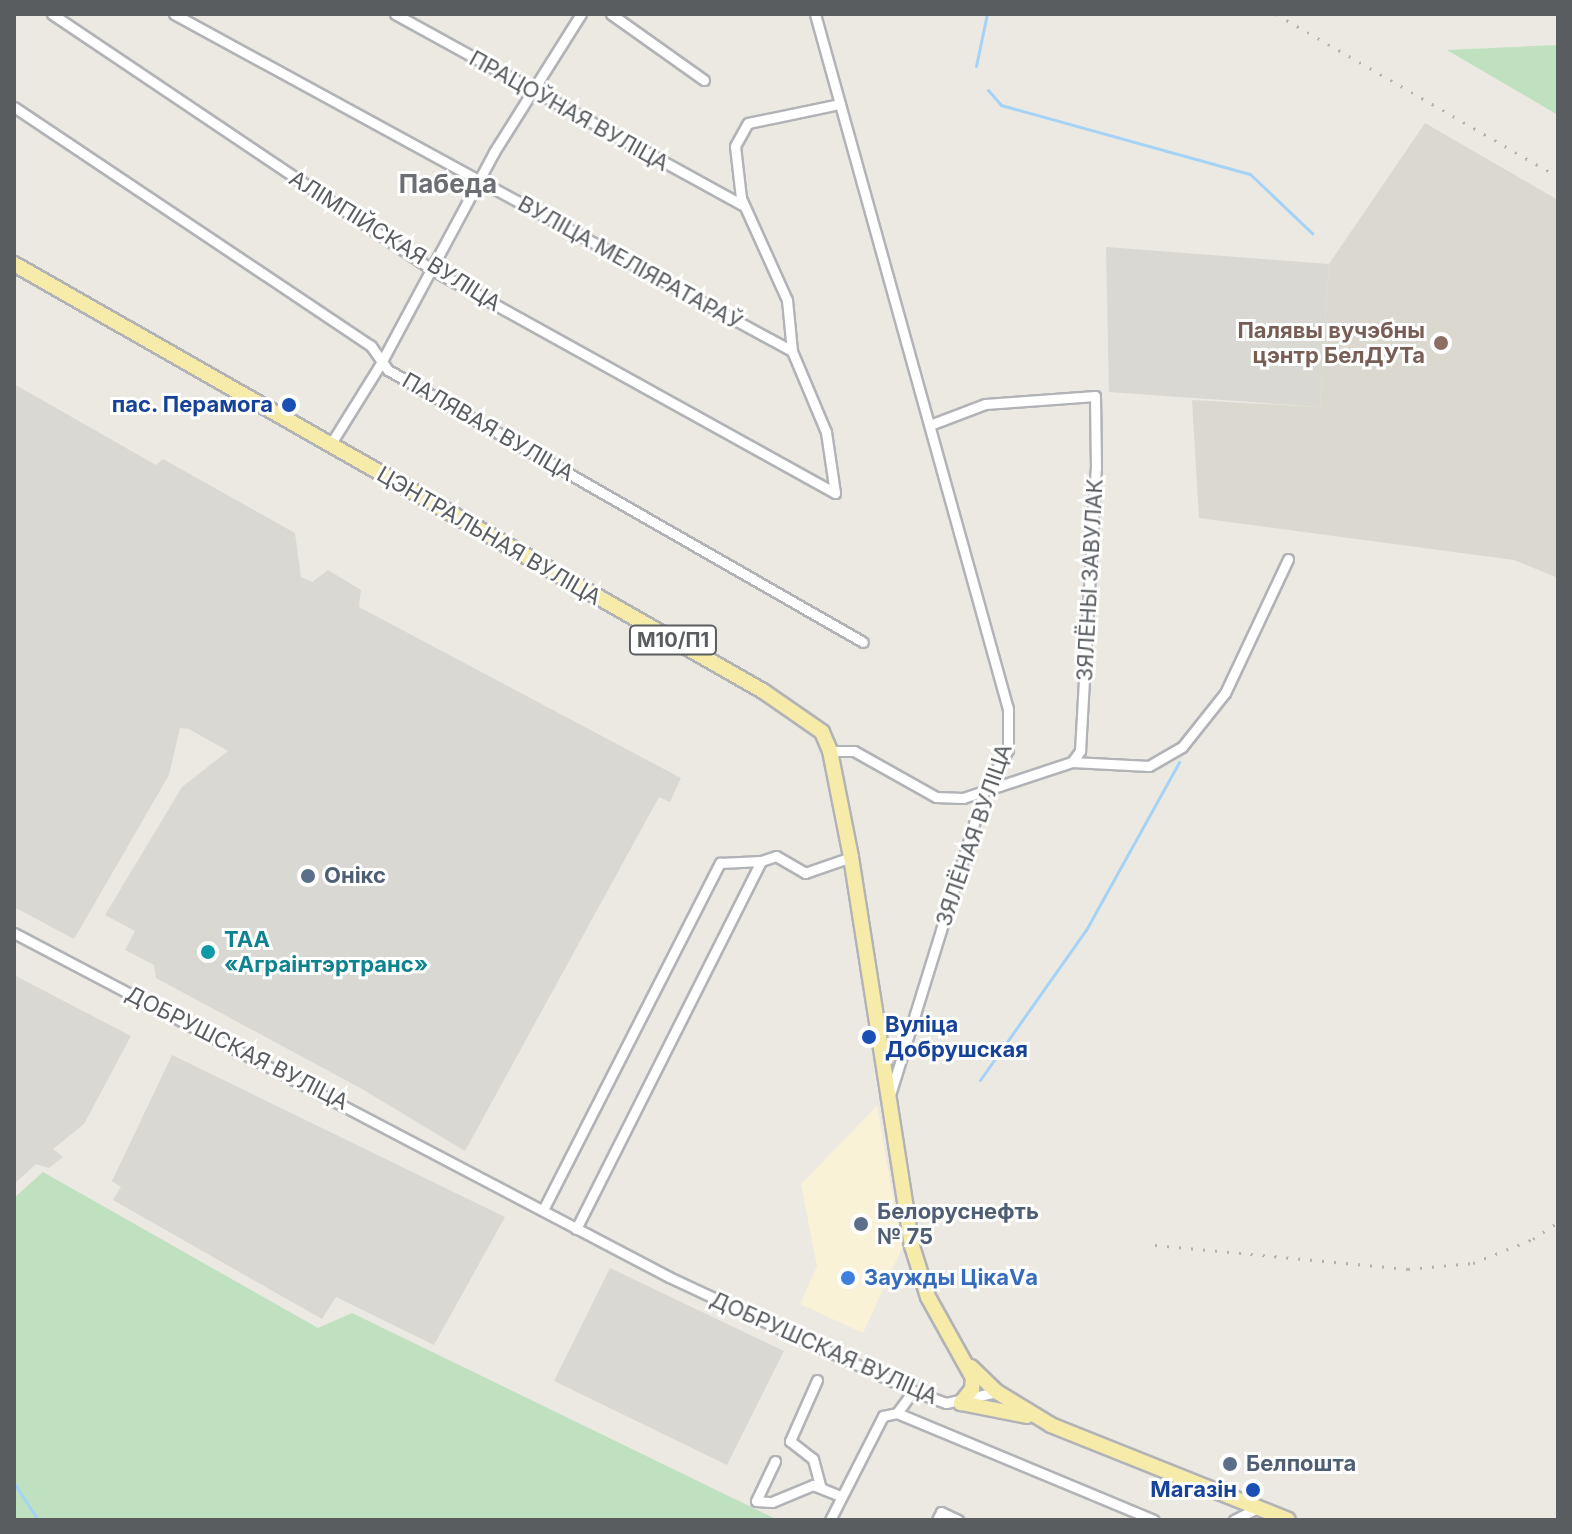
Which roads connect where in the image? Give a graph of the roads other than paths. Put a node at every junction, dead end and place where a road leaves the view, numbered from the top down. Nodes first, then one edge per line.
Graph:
1 (52, 14) edge
2 (174, 14) edge
3 (395, 14) edge
4 (581, 14) edge
5 (611, 14) edge
6 (815, 14) edge
7 (704, 80) dead end
8 (534, 94) junction
9 (840, 104) junction
10 (14, 107) edge
11 (478, 180) junction
12 (744, 206) junction
13 (14, 264) edge
14 (431, 269) junction
15 (792, 351) junction
16 (381, 363) junction
17 (930, 425) junction
18 (330, 445) junction
19 (1288, 559) dead end
20 (863, 642) dead end
21 (830, 751) junction
22 (1072, 762) junction
23 (985, 788) junction
24 (851, 857) junction
25 (761, 861) junction
26 (14, 933) edge
27 (887, 1103) junction
28 (543, 1210) junction
29 (576, 1229) junction
30 (966, 1362) junction
31 (817, 1380) dead end
32 (913, 1391) junction
33 (997, 1392) junction
34 (961, 1403) junction
35 (897, 1413) junction
36 (1051, 1425) junction
37 (775, 1461) dead end
38 (821, 1488) junction
39 (838, 1495) junction
40 (1260, 1507) junction
41 (830, 1520) edge
42 (937, 1520) edge
43 (958, 1520) edge
44 (1154, 1520) edge
45 (1234, 1520) edge
46 (1288, 1520) edge

1 - 14 street, АЛІМПІЙСКАЯ ВУЛІЦА
2 - 11 street, ВУЛІЦА МЕЛІЯРАТАРАЎ
3 - 8 street, ПРАЦОЎНАЯ ВУЛІЦА
4 - 8 street
5 - 7 street
6 - 9 street, ЗЯЛЁНАЯ ВУЛІЦА
8 - 11 street
8 - 12 street, ПРАЦОЎНАЯ ВУЛІЦА
9 - 12 street
9 - 17 street, ЗЯЛЁНАЯ ВУЛІЦА
10 - 16 street, ПАЛЯВАЯ ВУЛІЦА
11 - 14 street
11 - 15 street, ВУЛІЦА МЕЛІЯРАТАРАЎ
12 - 15 street
13 - 18 main road, ЦЭНТРАЛЬНАЯ ВУЛІЦА / М10/П1
14 - 15 street, АЛІМПІЙСКАЯ ВУЛІЦА
14 - 16 street
16 - 18 street
16 - 20 street, ПАЛЯВАЯ ВУЛІЦА
17 - 22 street, ЗЯЛЁНЫ ЗАВУЛАК
17 - 23 street, ЗЯЛЁНАЯ ВУЛІЦА
18 - 21 main road, ЦЭНТРАЛЬНАЯ ВУЛІЦА / М10/П1
19 - 22 street
21 - 23 street
21 - 24 main road, ЦЭНТРАЛЬНАЯ ВУЛІЦА / М10/П1
22 - 23 street
23 - 27 street, ЗЯЛЁНАЯ ВУЛІЦА
24 - 25 street
24 - 27 main road, ЦЭНТРАЛЬНАЯ ВУЛІЦА / М10/П1
25 - 28 street
25 - 29 street
26 - 28 street, ДОБРУШСКАЯ ВУЛІЦА
27 - 30 main road, М10/П1
28 - 29 street, ДОБРУШСКАЯ ВУЛІЦА
29 - 32 street, ДОБРУШСКАЯ ВУЛІЦА
30 - 33 main road, М10/П1
30 - 34 main road
31 - 38 street
32 - 34 street, ДОБРУШСКАЯ ВУЛІЦА
32 - 35 street
33 - 34 street, ДОБРУШСКАЯ ВУЛІЦА
33 - 36 main road, М10/П1
34 - 36 main road
35 - 39 street
35 - 44 street
36 - 40 main road, М10/П1
37 - 38 street
38 - 39 street
39 - 41 street
40 - 45 street
40 - 46 main road, М10/П1
42 - 43 street

